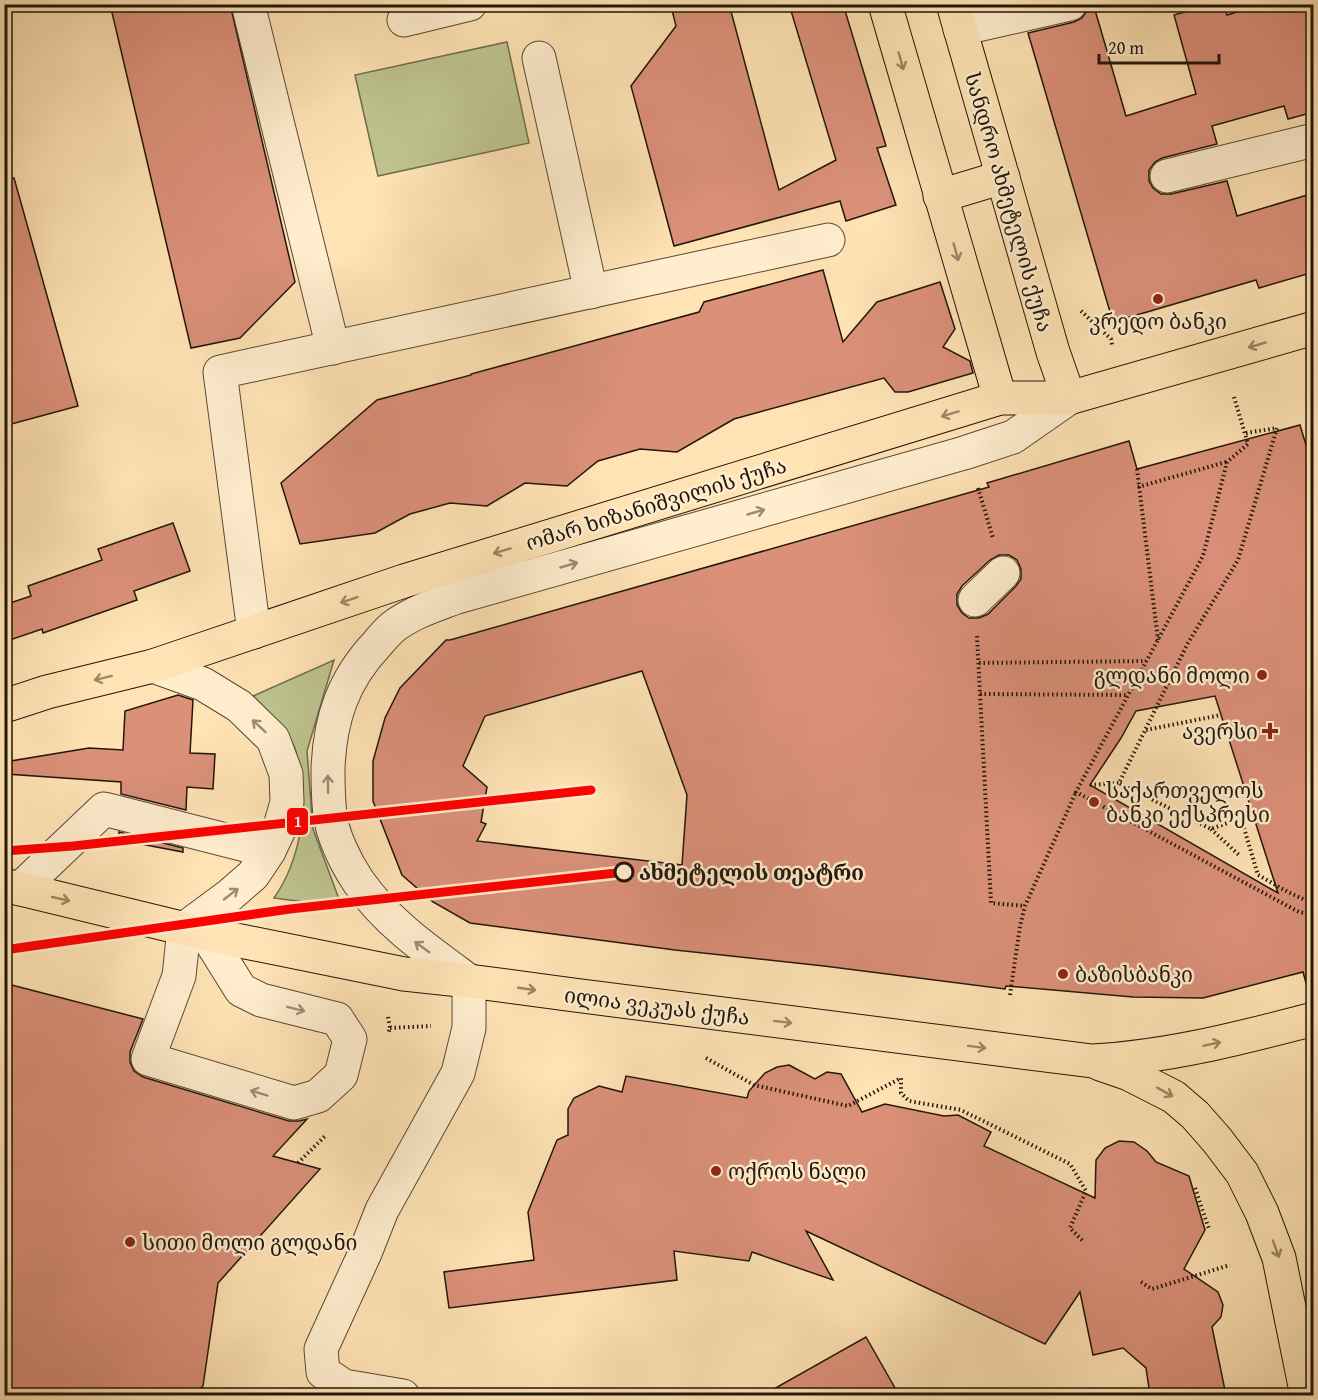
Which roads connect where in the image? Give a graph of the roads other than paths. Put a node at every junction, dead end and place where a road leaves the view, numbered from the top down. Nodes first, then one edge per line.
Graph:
1 (248, 4) edge
2 (470, 4) edge
3 (885, 4) edge
4 (1070, 4) edge
5 (956, 17) edge
6 (404, 20) dead end
7 (539, 58) dead end
8 (1314, 140) edge
9 (1167, 176) dead end
10 (1003, 177) junction
11 (940, 196) junction
12 (828, 240) dead end
13 (591, 292) junction
14 (1314, 328) edge
15 (333, 348) junction
16 (1000, 398) junction
17 (1069, 398) junction
18 (1013, 437) junction
19 (1003, 573) road end
20 (975, 600) road end
21 (254, 632) junction
22 (153, 666) junction
23 (4, 706) edge
24 (269, 851) junction
25 (12, 887) edge
26 (195, 931) junction
27 (469, 981) junction
28 (1314, 1018) edge
29 (1092, 1062) junction
30 (1307, 1360) edge
31 (403, 1395) edge
32 (1306, 1395) edge

1 - 15 lane
2 - 6 lane
3 -> 11 main road
4 - 5 lane
5 - 10 main road, სანდრო ახმეტელის ქუჩა
7 - 13 lane
8 - 9 lane
10 - 11 main road
10 - 17 main road, სანდრო ახმეტელის ქუჩა
11 -> 16 main road
12 - 13 lane
13 - 15 lane
14 -> 17 main road, ომარ ხიზანიშვილის ქუჩა
15 - 21 lane
16 - 17 main road, ომარ ხიზანიშვილის ქუჩა
16 - 18 lane
16 -> 21 main road, ომარ ხიზანიშვილის ქუჩა
17 - 18 lane
27 -> 18 lane
19 - 20 lane
21 - 22 main road, ომარ ხიზანიშვილის ქუჩა
22 -> 23 main road, ომარ ხიზანიშვილის ქუჩა
24 -> 22 lane
24 - 25 lane
26 -> 24 lane
25 -> 26 main road, ილია ვეკუას ქუჩა
26 -> 26 lane
26 - 27 main road, ილია ვეკუას ქუჩა
27 -> 29 main road, ილია ვეკუას ქუჩა
27 - 31 lane
29 -> 28 main road, ილია ვეკუას ქუჩა
29 -> 30 main road
30 - 32 main road

